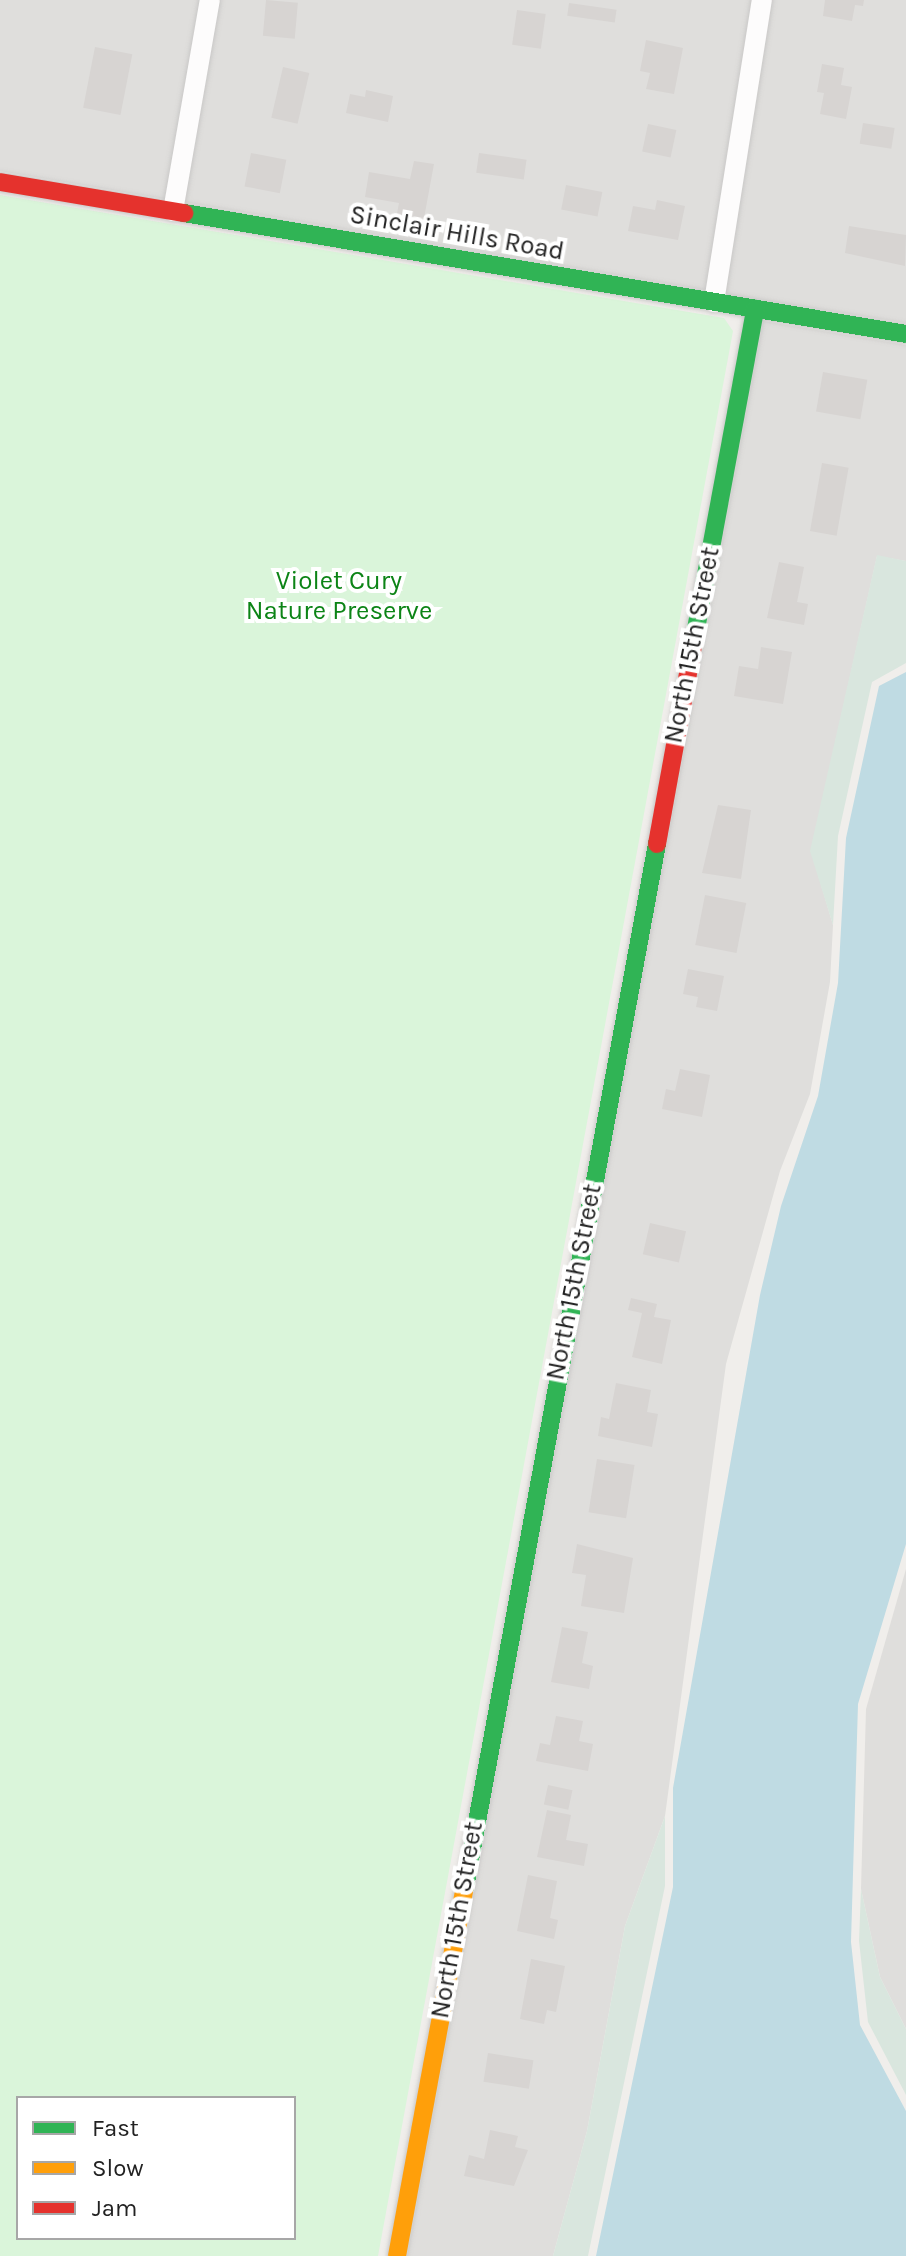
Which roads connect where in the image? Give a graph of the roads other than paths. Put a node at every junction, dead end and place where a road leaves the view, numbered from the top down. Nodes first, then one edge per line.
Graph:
1 (210, 0) edge
2 (762, 0) edge
3 (0, 182) edge
4 (173, 211) junction
5 (714, 302) junction
6 (755, 309) junction
7 (906, 334) edge
8 (397, 2256) edge

1 - 4 street
2 - 5 street
3 - 4 street, Sinclair Hills Road
4 - 5 street, Sinclair Hills Road
5 - 6 street, Sinclair Hills Road
6 - 7 street, Sinclair Hills Road
6 - 8 street, North 15th Street

